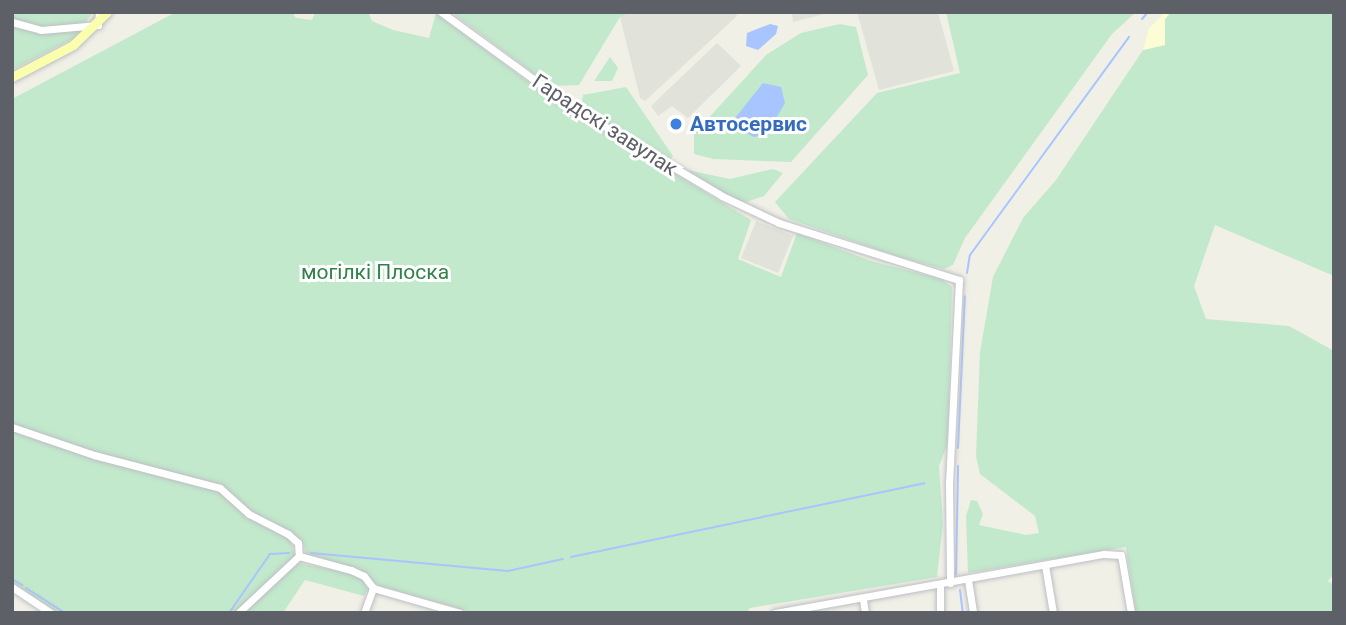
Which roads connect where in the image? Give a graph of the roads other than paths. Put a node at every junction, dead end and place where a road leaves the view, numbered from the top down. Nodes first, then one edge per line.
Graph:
1 (99, 12) edge
2 (107, 12) edge
3 (441, 12) edge
4 (12, 22) edge
5 (98, 25) junction
6 (12, 77) edge
7 (12, 427) edge
8 (299, 556) junction
9 (1045, 565) junction
10 (968, 580) junction
11 (950, 583) junction
12 (940, 586) junction
13 (12, 587) edge
14 (373, 588) junction
15 (863, 599) junction
16 (446, 611) edge
17 (794, 611) edge
18 (51, 613) edge
19 (238, 613) edge
20 (364, 613) edge
21 (460, 613) edge
22 (775, 613) edge
23 (865, 613) edge
24 (940, 613) edge
25 (974, 613) edge
26 (1052, 613) edge
27 (1131, 613) edge

1 - 5 street
2 - 5 main road
3 - 11 street, Гарадскі завулак
4 - 5 street
5 - 6 main road
7 - 8 street
8 - 14 street
8 - 19 street
9 - 10 street
9 - 26 street
9 - 27 street
10 - 11 street
10 - 25 street
11 - 12 street
12 - 15 street
12 - 24 street
13 - 18 street
14 - 16 street
14 - 20 street
15 - 17 street
15 - 23 street
16 - 21 street
17 - 22 street

